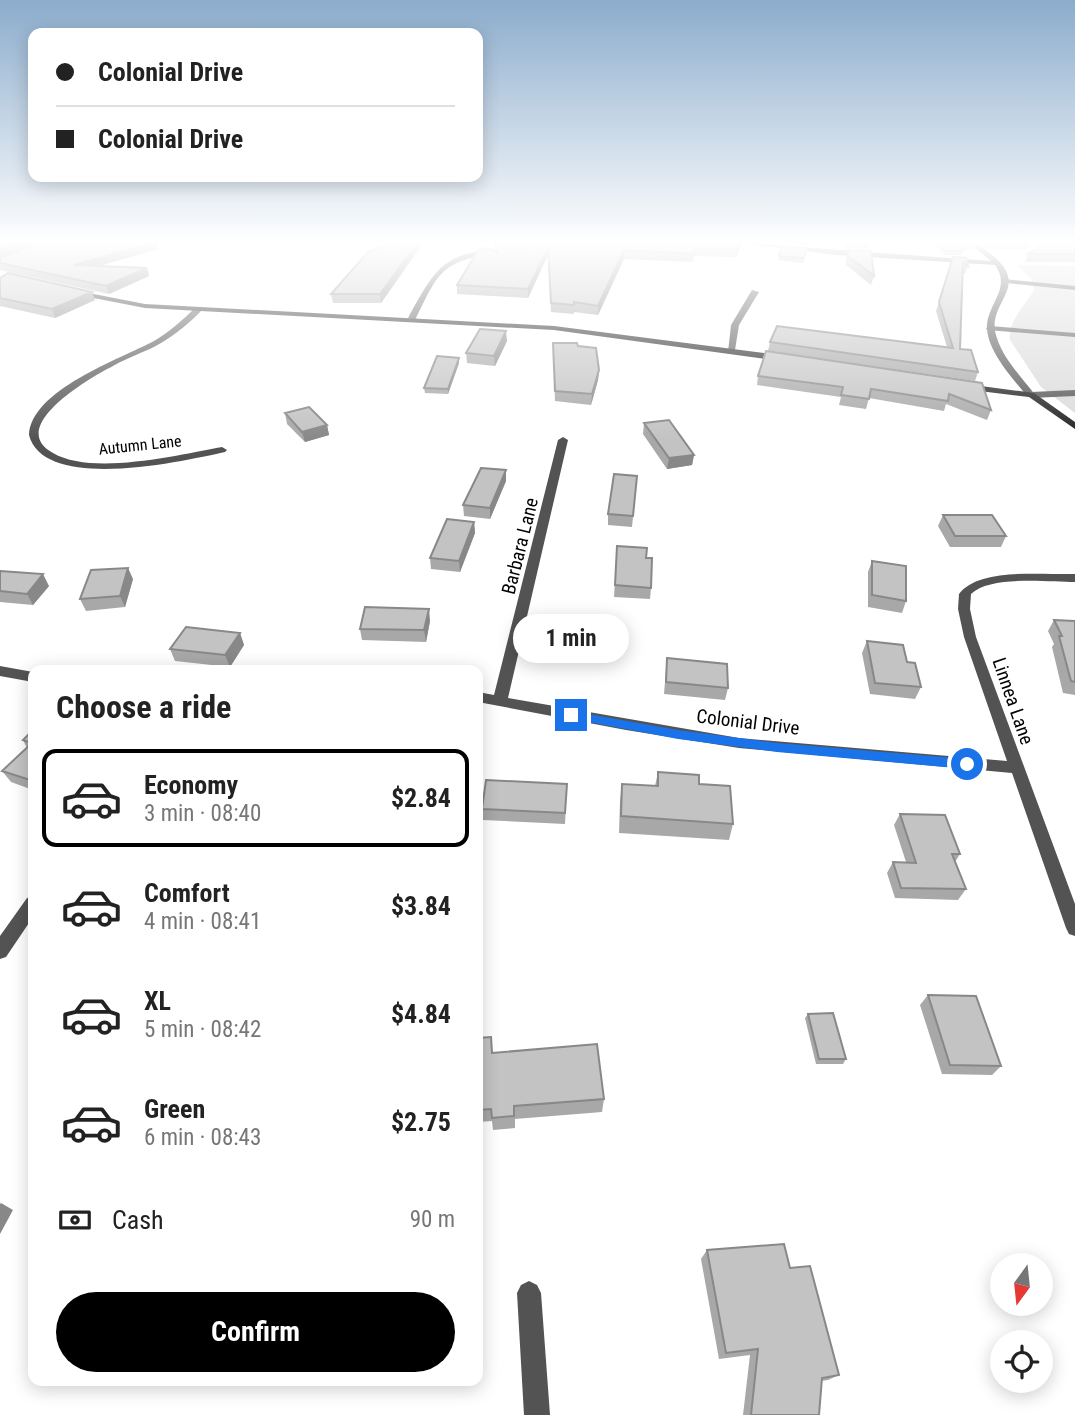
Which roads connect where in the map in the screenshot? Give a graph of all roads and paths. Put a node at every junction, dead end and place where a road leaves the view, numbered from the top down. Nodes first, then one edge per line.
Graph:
1 (185, 308) edge
2 (417, 308) edge
3 (745, 308) edge
4 (999, 308) edge
5 (199, 309) junction
6 (412, 318) junction
7 (990, 328) junction
8 (1075, 335) edge
9 (731, 350) junction
10 (796, 360) edge
11 (958, 386) edge
12 (1075, 393) edge
13 (1031, 395) junction
14 (1075, 426) edge
15 (563, 440) dead end
16 (222, 450) dead end
17 (1075, 578) edge
18 (0, 671) edge
19 (28, 676) edge
20 (483, 698) edge
21 (500, 700) junction
22 (1016, 768) junction
23 (28, 910) edge
24 (1075, 928) edge
25 (0, 951) edge
26 (529, 1293) dead end
27 (537, 1415) edge

1 - 5 street
2 - 6 street
3 - 9 street
4 - 7 street
5 - 6 street
5 - 16 street, Autumn Lane
6 - 9 street
7 - 8 street
7 - 13 street
9 - 10 street
11 - 13 street
12 - 13 street
13 - 14 street
15 - 21 street, Barbara Lane
17 - 22 street, Linnea Lane
18 - 19 street
20 - 21 street, Colonial Drive
21 - 22 street, Colonial Drive
22 - 24 street, Linnea Lane
23 - 25 street
26 - 27 street

